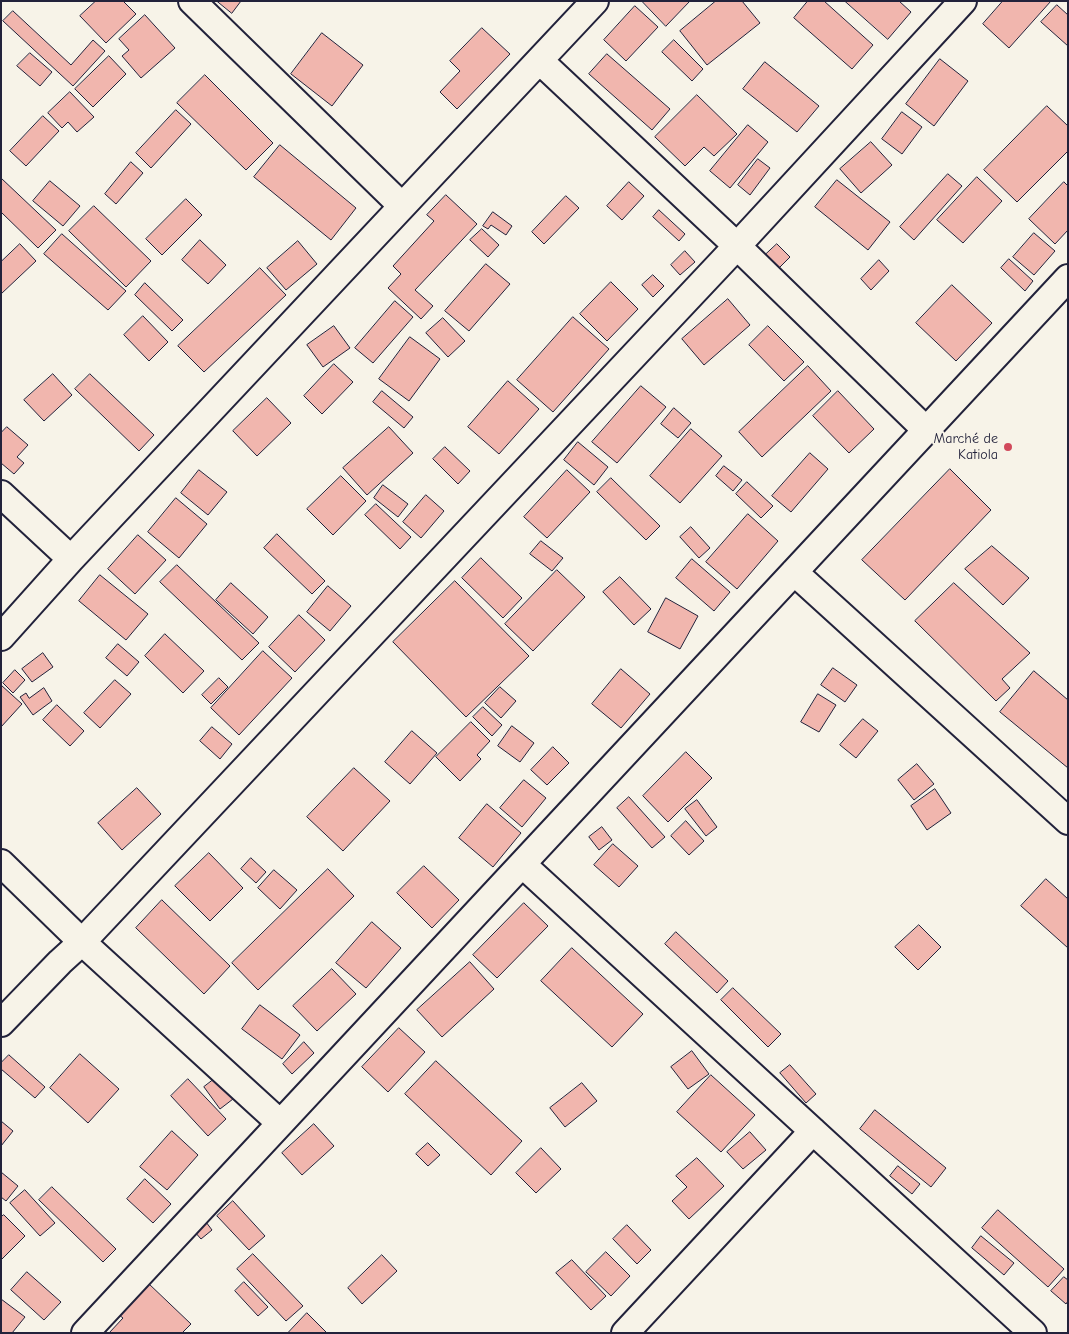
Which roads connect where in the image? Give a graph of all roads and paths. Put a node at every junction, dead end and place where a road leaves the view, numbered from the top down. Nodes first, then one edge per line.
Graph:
1 (192, 1) edge
2 (595, 1) edge
3 (963, 1) edge
4 (540, 61) junction
5 (402, 206) junction
6 (736, 246) junction
7 (1068, 278) edge
8 (926, 430) junction
9 (1, 494) edge
10 (71, 559) junction
11 (794, 572) junction
12 (1, 636) edge
13 (1068, 821) edge
14 (1, 863) edge
15 (522, 864) junction
16 (82, 942) junction
17 (1, 1023) edge
18 (280, 1123) junction
19 (813, 1131) junction
20 (85, 1333) edge
21 (625, 1333) edge
22 (1033, 1333) edge

1 - 5 street
2 - 4 street
3 - 6 street
4 - 5 street
4 - 6 street
5 - 10 street
6 - 8 street
6 - 16 street
7 - 8 street
8 - 11 street
9 - 10 street
10 - 12 street
11 - 13 street
11 - 15 street
14 - 16 street
15 - 18 street
15 - 19 street
16 - 17 street
16 - 18 street
18 - 20 street
19 - 21 street
19 - 22 street

